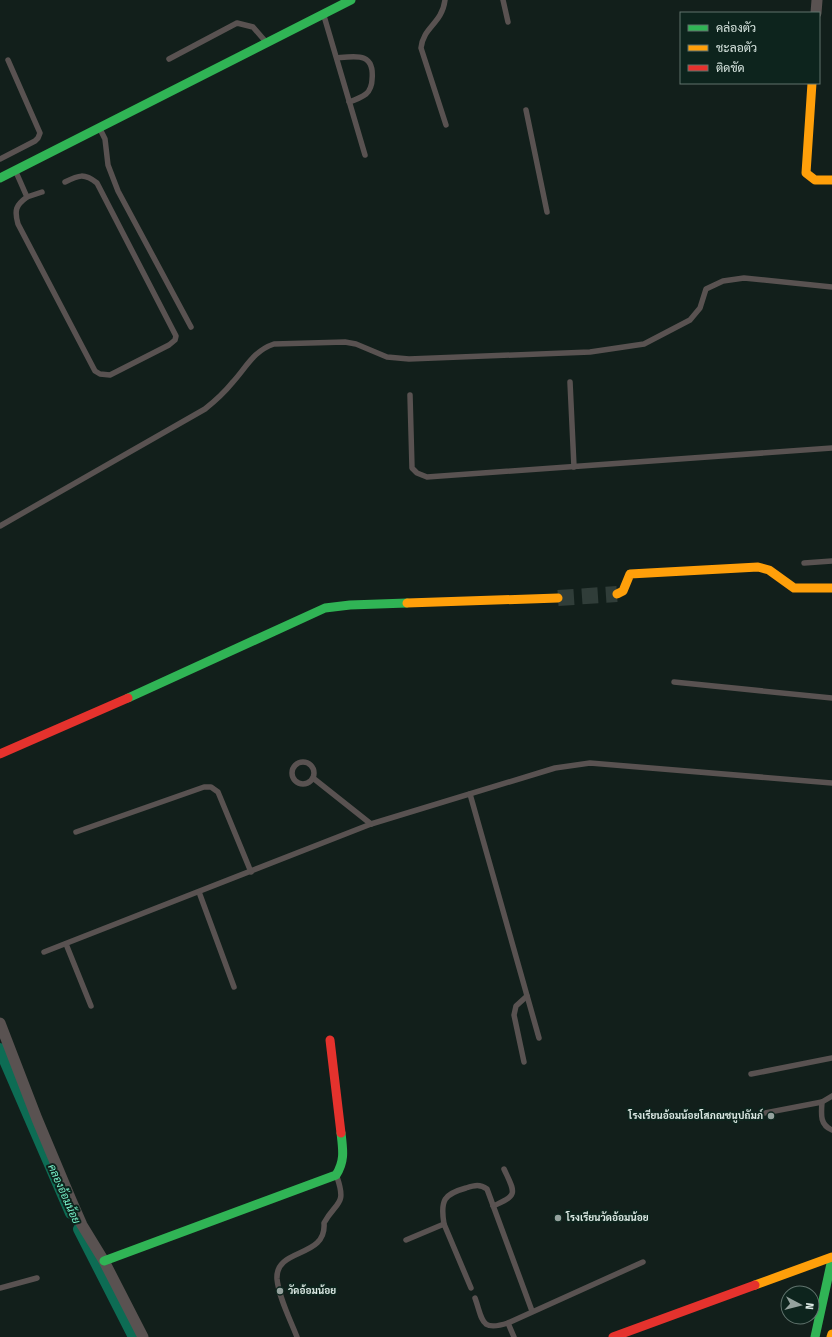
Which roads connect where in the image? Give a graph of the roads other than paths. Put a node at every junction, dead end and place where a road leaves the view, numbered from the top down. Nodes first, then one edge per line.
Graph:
1 (351, 0) edge
2 (445, 0) edge
3 (503, 0) edge
4 (817, 0) edge
5 (816, 12) edge
6 (324, 14) junction
7 (508, 22) dead end
8 (266, 43) junction
9 (337, 58) junction
10 (169, 59) dead end
11 (8, 60) dead end
12 (812, 84) edge
13 (350, 102) junction
14 (526, 110) dead end
15 (446, 125) dead end
16 (99, 127) junction
17 (365, 155) dead end
18 (0, 159) edge
19 (15, 170) junction
20 (0, 178) edge
21 (832, 180) edge
22 (65, 182) dead end
23 (42, 192) dead end
24 (27, 197) junction
25 (547, 212) dead end
26 (832, 287) edge
27 (191, 327) dead end
28 (570, 382) dead end
29 (410, 395) dead end
30 (832, 448) edge
31 (574, 467) junction
32 (0, 526) edge
33 (832, 561) edge
34 (804, 563) dead end
35 (832, 588) edge
36 (617, 594) dead end
37 (558, 598) tunnel mouth
38 (674, 682) dead end
39 (832, 698) edge
40 (0, 754) edge
41 (313, 778) junction
42 (832, 783) edge
43 (470, 794) junction
44 (371, 824) junction
45 (76, 832) dead end
46 (251, 872) junction
47 (199, 892) junction
48 (66, 944) junction
49 (44, 952) dead end
50 (234, 987) dead end
51 (527, 996) junction
52 (91, 1006) dead end
53 (0, 1023) edge
54 (539, 1038) dead end
55 (330, 1040) dead end
56 (832, 1058) edge
57 (524, 1062) dead end
58 (751, 1074) dead end
59 (832, 1096) edge
60 (822, 1102) junction
61 (739, 1118) dead end
62 (832, 1130) edge
63 (504, 1169) dead end
64 (336, 1175) junction
65 (493, 1206) junction
66 (444, 1224) junction
67 (406, 1240) dead end
68 (832, 1258) edge
69 (104, 1261) junction
70 (643, 1262) dead end
71 (37, 1278) dead end
72 (0, 1288) edge
73 (471, 1288) dead end
74 (475, 1298) dead end
75 (532, 1311) junction
76 (508, 1323) junction
77 (815, 1335) edge
78 (143, 1337) edge
79 (297, 1337) edge
80 (514, 1337) edge
81 (613, 1337) edge

1 - 6 street
2 - 15 lane
3 - 7 lane
4 - 5 street
6 - 8 street
6 - 9 lane
8 - 10 lane
8 - 16 street
9 - 13 lane
9 - 13 lane
11 - 18 lane
12 - 21 street
13 - 17 lane
14 - 25 lane
16 - 19 street
16 - 27 lane
19 - 20 street
19 - 24 lane
22 - 24 lane
23 - 24 lane
26 - 32 lane
28 - 31 lane
29 - 31 lane
30 - 31 lane
33 - 34 lane
35 - 36 street
37 - 40 street
38 - 39 lane
41 - 41 lane
41 - 44 lane
42 - 43 lane
43 - 44 lane
43 - 51 lane
44 - 46 lane
45 - 46 lane
46 - 47 lane
47 - 48 lane
47 - 50 lane
48 - 49 lane
48 - 52 lane
51 - 54 lane
51 - 57 lane
53 - 69 street
55 - 64 street
56 - 58 lane
59 - 60 lane
60 - 61 lane
60 - 62 lane
63 - 65 lane
64 - 69 street
64 - 79 lane
65 - 66 lane
65 - 75 lane
66 - 67 lane
66 - 73 lane
68 - 77 street
68 - 81 street
69 - 78 street
70 - 75 lane
71 - 72 lane
74 - 76 lane
75 - 76 lane
76 - 80 lane

